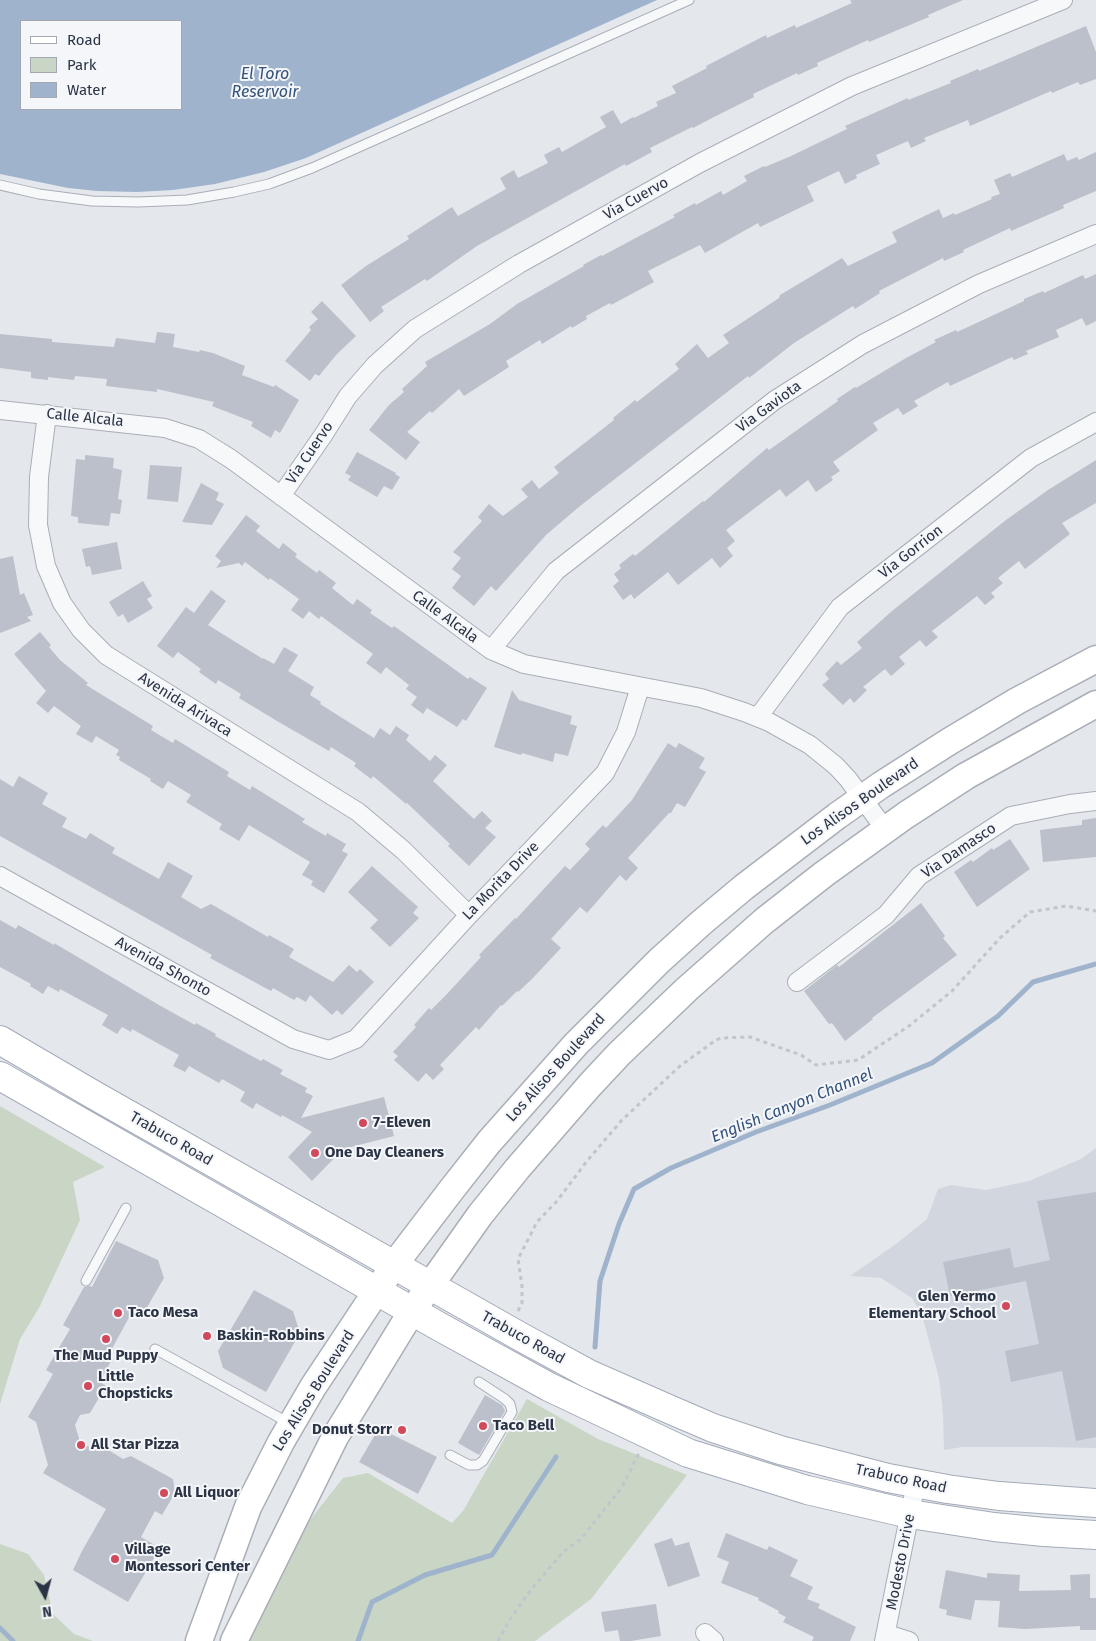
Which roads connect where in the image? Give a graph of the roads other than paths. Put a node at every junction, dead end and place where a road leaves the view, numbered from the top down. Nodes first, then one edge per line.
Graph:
1 (689, 0) edge
2 (1062, 0) edge
3 (0, 185) edge
4 (1096, 234) edge
5 (0, 410) edge
6 (47, 414) junction
7 (1096, 422) edge
8 (281, 496) junction
9 (490, 650) junction
10 (1096, 660) edge
11 (640, 687) junction
12 (1096, 704) edge
13 (758, 717) junction
14 (862, 798) junction
15 (1096, 801) edge
16 (885, 829) junction
17 (0, 876) edge
18 (469, 915) junction
19 (797, 982) dead end
20 (0, 1040) edge
21 (329, 1050) joint
22 (0, 1076) edge
23 (126, 1208) dead end
24 (394, 1265) junction
25 (86, 1281) dead end
26 (430, 1286) junction
27 (378, 1291) junction
28 (412, 1311) junction
29 (156, 1349) dead end
30 (480, 1382) dead end
31 (291, 1424) junction
32 (450, 1455) dead end
33 (916, 1483) junction
34 (1096, 1503) edge
35 (910, 1514) junction
36 (1096, 1534) edge
37 (224, 1572) junction
38 (261, 1585) junction
39 (885, 1638) edge
40 (199, 1641) edge
41 (234, 1641) edge
42 (910, 1641) edge

1 - 3 lane
2 - 8 street, Via Cuervo
4 - 9 street, Via Gaviota
5 - 6 street, Calle Alcala
6 - 8 street, Calle Alcala
6 - 18 street, Avenida Arivaca
7 - 13 street, Via Gorrion
8 - 9 street, Calle Alcala
9 - 11 street, Calle Alcala
10 - 14 main road, Los Alisos Boulevard
11 - 13 street, Calle Alcala
11 - 18 street, La Morita Drive
12 - 16 main road
13 - 14 street, Calle Alcala
14 - 16 street, Calle Alcala
14 - 24 main road, Los Alisos Boulevard
15 - 19 street, Via Damasco
16 - 26 main road
17 - 21 street, Avenida Shonto
18 - 21 street, La Morita Drive
20 - 24 main road, Trabuco Road
22 - 27 main road, Trabuco Road
23 - 25 lane
24 - 26 main road, Trabuco Road
24 - 27 main road, Los Alisos Boulevard
26 - 28 main road
26 - 33 main road, Trabuco Road
27 - 28 main road, Trabuco Road
27 - 31 main road, Los Alisos Boulevard
28 - 35 main road, Trabuco Road
28 - 38 main road
29 - 31 lane
30 - 32 lane
31 - 37 main road, Los Alisos Boulevard
33 - 34 main road, Trabuco Road
33 - 35 street, Modesto Drive
35 - 36 main road, Trabuco Road
35 - 39 street, Modesto Drive
37 - 38 main road
37 - 40 main road, Los Alisos Boulevard
38 - 41 main road
39 - 42 street

